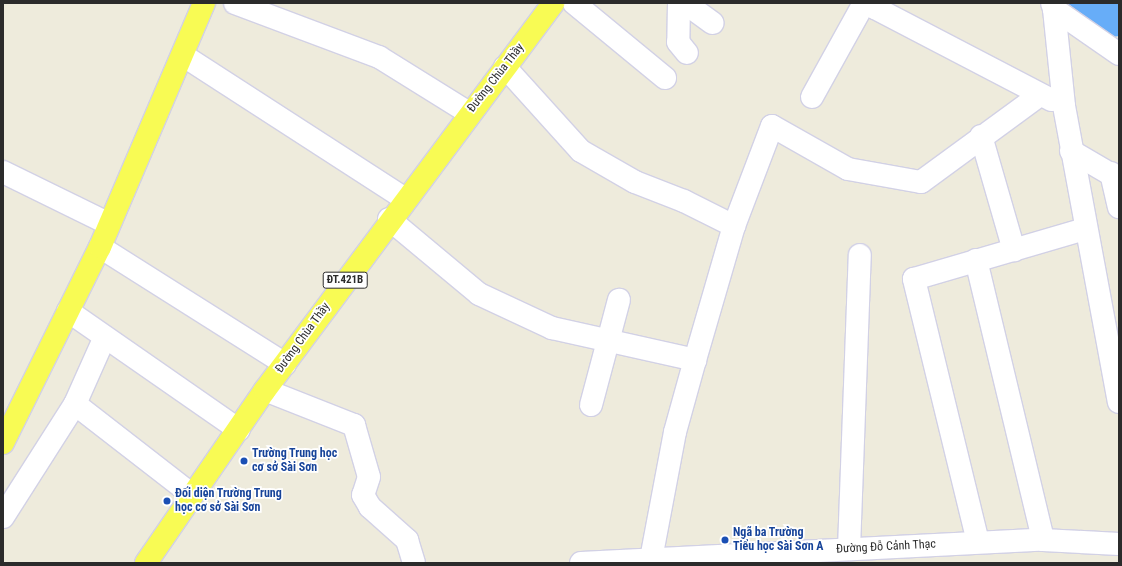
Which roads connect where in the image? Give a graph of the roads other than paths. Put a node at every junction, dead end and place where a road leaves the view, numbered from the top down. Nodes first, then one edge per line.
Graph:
1 (204, 3) edge
2 (235, 3) edge
3 (554, 3) edge
4 (574, 3) edge
5 (679, 3) edge
6 (685, 3) edge
7 (870, 4) edge
8 (1053, 6) edge
9 (713, 23) dead end
10 (687, 53) dead end
11 (1119, 54) edge
12 (184, 56) junction
13 (505, 67) junction
14 (665, 78) dead end
15 (1040, 95) junction
16 (812, 97) dead end
17 (1064, 106) junction
18 (470, 113) junction
19 (981, 136) junction
20 (1072, 151) junction
21 (3, 172) edge
22 (1115, 176) edge
23 (405, 199) junction
24 (1119, 207) edge
25 (389, 219) junction
26 (109, 224) junction
27 (734, 226) junction
28 (1085, 229) junction
29 (100, 247) junction
30 (1014, 250) junction
31 (860, 255) dead end
32 (976, 260) junction
33 (619, 300) dead end
34 (68, 311) junction
35 (104, 339) junction
36 (607, 341) junction
37 (694, 360) junction
38 (285, 364) junction
39 (265, 390) junction
40 (1119, 402) edge
41 (74, 404) junction
42 (591, 405) dead end
43 (239, 430) junction
44 (3, 443) edge
45 (191, 494) junction
46 (3, 517) edge
47 (1043, 540) junction
48 (978, 542) junction
49 (1119, 544) edge
50 (849, 549) junction
51 (651, 559) junction
52 (752, 559) edge
53 (146, 563) edge
54 (414, 563) edge
55 (581, 563) edge

1 - 12 main road
2 - 18 street
3 - 13 main road, Đường Chùa Thầy / ĐT.421B
4 - 14 street
5 - 10 street
6 - 9 street
7 - 15 street
7 - 16 street
8 - 11 street
8 - 17 street
12 - 23 street
12 - 26 main road
13 - 18 main road, Đường Chùa Thầy / ĐT.421B
13 - 27 street
15 - 17 street
15 - 19 street
17 - 20 street
18 - 23 main road, Đường Chùa Thầy / ĐT.421B
19 - 27 street
19 - 30 street
20 - 22 street
20 - 28 street
21 - 26 street
22 - 24 street
23 - 25 main road, Đường Chùa Thầy / ĐT.421B
25 - 36 street
25 - 38 main road, Đường Chùa Thầy / ĐT.421B
26 - 29 main road
27 - 37 street
28 - 30 street
28 - 40 street
29 - 34 main road
29 - 38 street
30 - 32 street
31 - 50 street
32 - 47 street
32 - 48 street
33 - 36 street
34 - 35 street
34 - 44 main road
35 - 41 street
35 - 43 street
36 - 37 street
36 - 42 street
37 - 51 street
38 - 39 main road, Đường Chùa Thầy / ĐT.421B
39 - 43 main road, Đường Chùa Thầy / ĐT.421B
39 - 54 street
41 - 45 street
41 - 46 street
43 - 45 main road, Đường Chùa Thầy / ĐT.421B
45 - 53 main road, Đường Chùa Thầy / ĐT.421B
47 - 48 street, Đường Đỗ Cảnh Thạc
47 - 49 street, Đường Đỗ Cảnh Thạc
48 - 50 street, Đường Đỗ Cảnh Thạc
50 - 52 street, Đường Đỗ Cảnh Thạc
51 - 52 street, Đường Đỗ Cảnh Thạc
51 - 55 street, Đường Đỗ Cảnh Thạc

